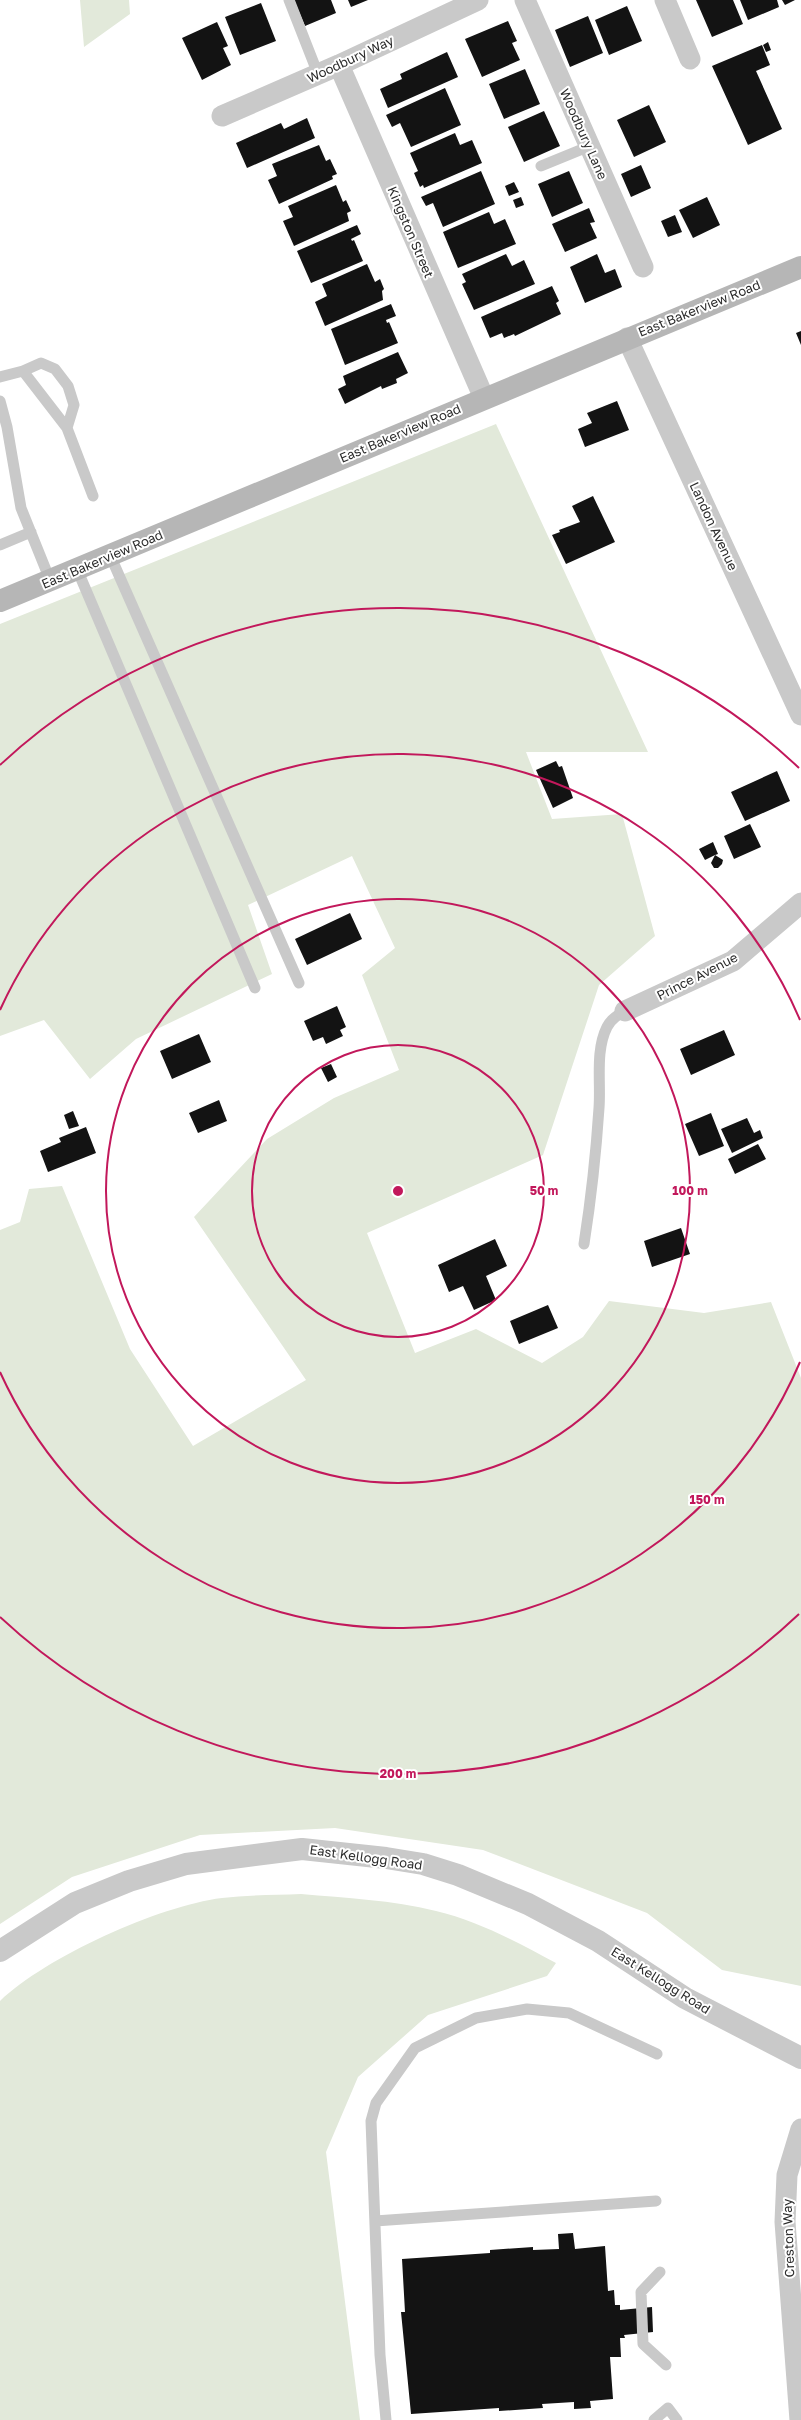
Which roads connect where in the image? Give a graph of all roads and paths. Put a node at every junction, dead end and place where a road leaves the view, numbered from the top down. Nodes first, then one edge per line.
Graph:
1 (289, 0) edge
2 (478, 0) edge
3 (525, 0) edge
4 (665, 0) edge
5 (690, 59) dead end
6 (339, 65) junction
7 (318, 74) junction
8 (222, 116) dead end
9 (590, 146) junction
10 (541, 166) dead end
11 (643, 267) dead end
12 (801, 267) edge
13 (627, 338) junction
14 (23, 371) junction
15 (0, 377) edge
16 (484, 398) junction
17 (0, 401) edge
18 (67, 428) junction
19 (93, 496) dead end
20 (31, 532) junction
21 (0, 544) edge
22 (110, 556) junction
23 (77, 569) junction
24 (50, 580) junction
25 (0, 601) edge
26 (801, 715) edge
27 (801, 903) edge
28 (300, 983) dead end
29 (255, 988) dead end
30 (625, 1011) joint
31 (584, 1244) dead end
32 (0, 1950) edge
33 (657, 2054) dead end
34 (801, 2058) edge
35 (801, 2129) edge
36 (656, 2201) dead end
37 (375, 2221) junction
38 (660, 2272) dead end
39 (666, 2365) dead end
40 (386, 2420) edge
41 (654, 2420) edge
42 (677, 2420) edge
43 (800, 2420) edge

1 - 7 lane
2 - 6 street, Woodbury Way
3 - 9 street, Woodbury Lane
4 - 5 street
6 - 7 street, Woodbury Way
6 - 16 street, Kingston Street
7 - 8 street, Woodbury Way
9 - 10 lane
9 - 11 street, Woodbury Lane
12 - 13 main road, East Bakerview Road
13 - 16 main road, East Bakerview Road
13 - 26 street, Landon Avenue
14 - 15 lane
14 - 18 lane
14 - 18 lane
16 - 22 main road, East Bakerview Road
17 - 20 lane
18 - 19 lane
20 - 21 lane
20 - 24 lane
22 - 23 main road, East Bakerview Road
22 - 28 lane
23 - 24 main road, East Bakerview Road
23 - 29 lane
24 - 25 main road, East Bakerview Road
27 - 30 street, Prince Avenue
30 - 31 lane
32 - 34 street, East Kellogg Road
33 - 37 lane
35 - 43 street, Creston Way
36 - 37 lane
37 - 40 lane
38 - 39 lane
41 - 42 lane

